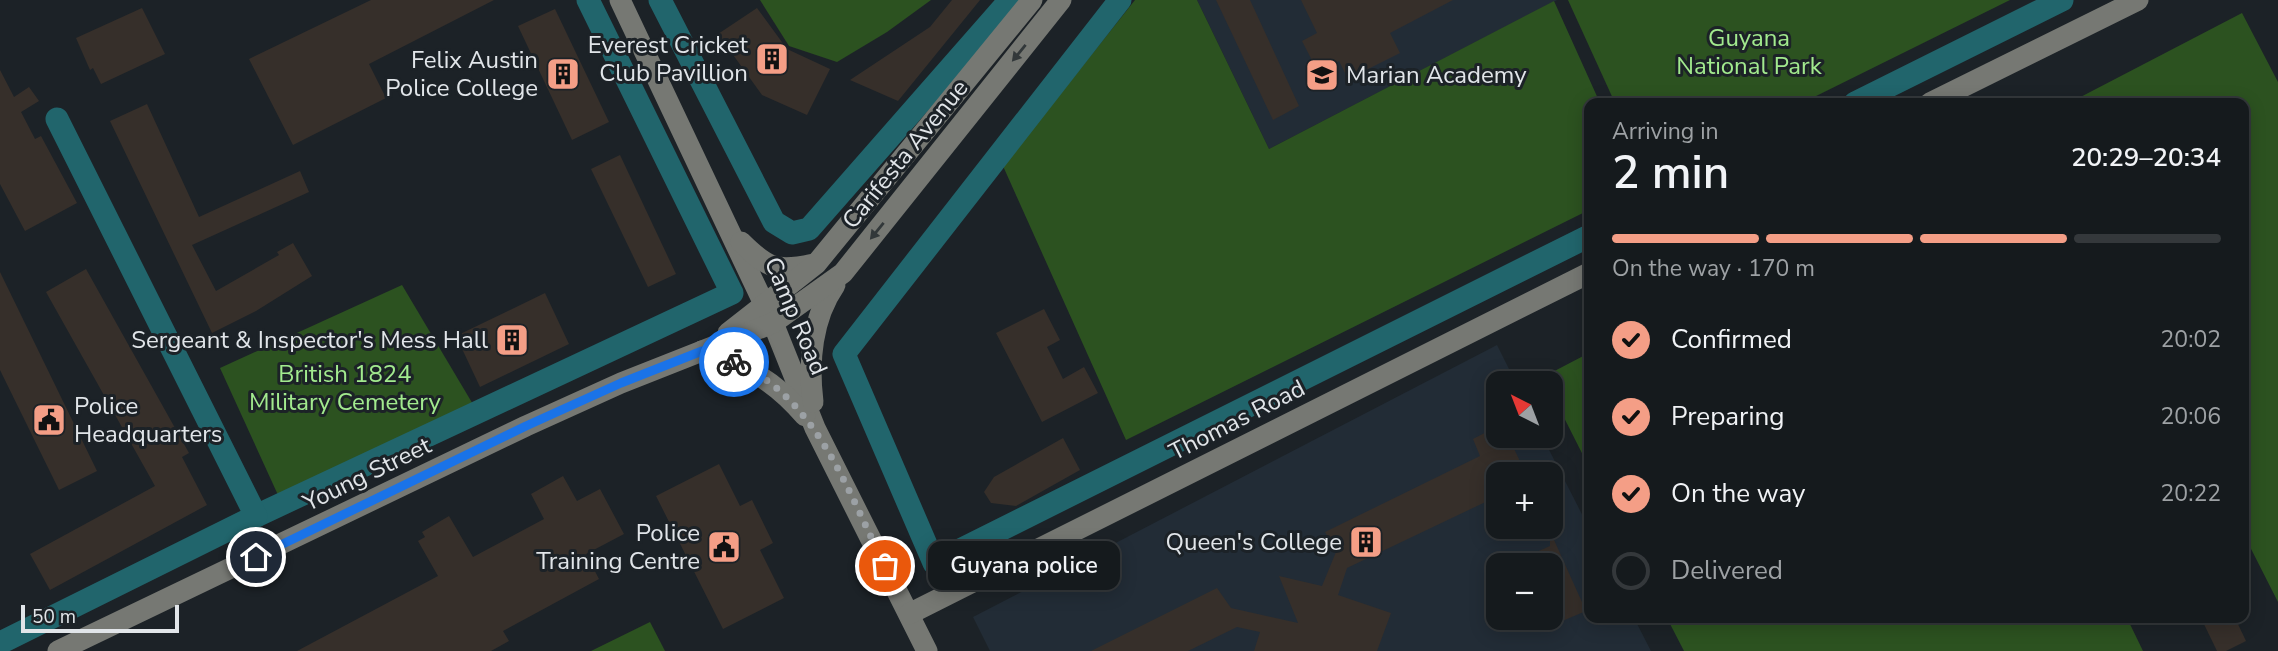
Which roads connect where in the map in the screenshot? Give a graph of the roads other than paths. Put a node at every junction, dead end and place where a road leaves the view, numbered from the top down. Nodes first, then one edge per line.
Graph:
1 (620, 0) edge
2 (1032, 0) edge
3 (1061, 0) edge
4 (2138, 0) edge
5 (1940, 98) edge
6 (732, 234) junction
7 (816, 264) junction
8 (843, 273) junction
9 (1584, 276) edge
10 (769, 315) junction
11 (702, 351) junction
12 (816, 428) junction
13 (909, 614) junction
14 (58, 651) edge
15 (927, 651) edge

1 - 6 main road, Camp Road
2 - 7 main road, Carifesta Avenue
3 -> 8 main road, Carifesta Avenue
4 - 5 main road
6 - 7 main road
6 - 10 main road, Camp Road
7 - 10 main road, Carifesta Avenue
8 - 10 main road, Carifesta Avenue
8 - 12 main road
9 - 13 main road, Thomas Road
10 - 11 main road, Young Street
10 - 12 main road, Camp Road
11 - 12 main road
11 - 14 main road, Young Street
12 - 13 main road, Camp Road
13 - 15 main road, Camp Road

